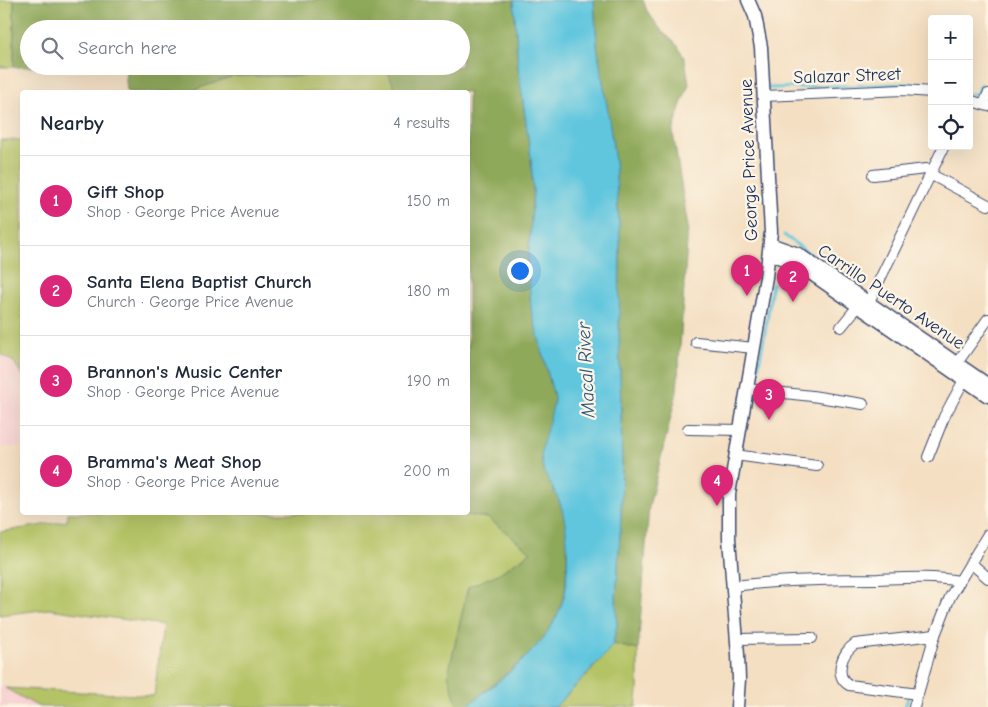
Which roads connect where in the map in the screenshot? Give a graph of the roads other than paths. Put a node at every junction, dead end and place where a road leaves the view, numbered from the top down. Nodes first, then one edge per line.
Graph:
1 (748, 0) edge
2 (928, 92) edge
3 (764, 96) junction
4 (973, 100) edge
5 (987, 101) edge
6 (942, 150) edge
7 (931, 172) junction
8 (873, 175) dead end
9 (988, 205) edge
10 (770, 249) junction
11 (863, 304) junction
12 (988, 319) edge
13 (841, 328) dead end
14 (696, 342) dead end
15 (754, 348) junction
16 (957, 363) junction
17 (964, 380) junction
18 (988, 385) edge
19 (747, 389) junction
20 (988, 396) edge
21 (863, 404) dead end
22 (688, 429) dead end
23 (740, 430) junction
24 (735, 455) junction
25 (928, 457) dead end
26 (817, 466) dead end
27 (988, 534) edge
28 (970, 563) junction
29 (988, 578) edge
30 (959, 581) junction
31 (733, 586) junction
32 (935, 635) junction
33 (812, 638) dead end
34 (737, 639) junction
35 (918, 694) junction
36 (737, 707) edge
37 (914, 707) edge

1 - 3 main road, George Price Avenue
2 - 3 street, Salazar Street
3 - 10 main road, George Price Avenue
4 - 5 street
6 - 7 street
7 - 8 street
7 - 9 street
7 - 11 street
10 - 11 main road, Carrillo Puerto Avenue
10 - 15 main road, George Price Avenue
11 - 13 street
11 - 16 main road, Carrillo Puerto Avenue
11 - 17 main road, Carrillo Puerto Avenue
12 - 16 street
14 - 15 street
15 - 19 main road, George Price Avenue
16 - 18 main road, Carrillo Puerto Avenue
17 - 20 main road, Carrillo Puerto Avenue
17 - 25 street
19 - 21 street
19 - 23 main road, George Price Avenue
22 - 23 street
23 - 24 main road, George Price Avenue
24 - 26 street
24 - 31 main road, George Price Avenue
27 - 28 street
28 - 29 street
28 - 30 street
30 - 31 street
30 - 32 street
31 - 34 main road, George Price Avenue
32 - 35 street
32 - 35 street
33 - 34 street
34 - 36 main road, George Price Avenue
35 - 37 street

